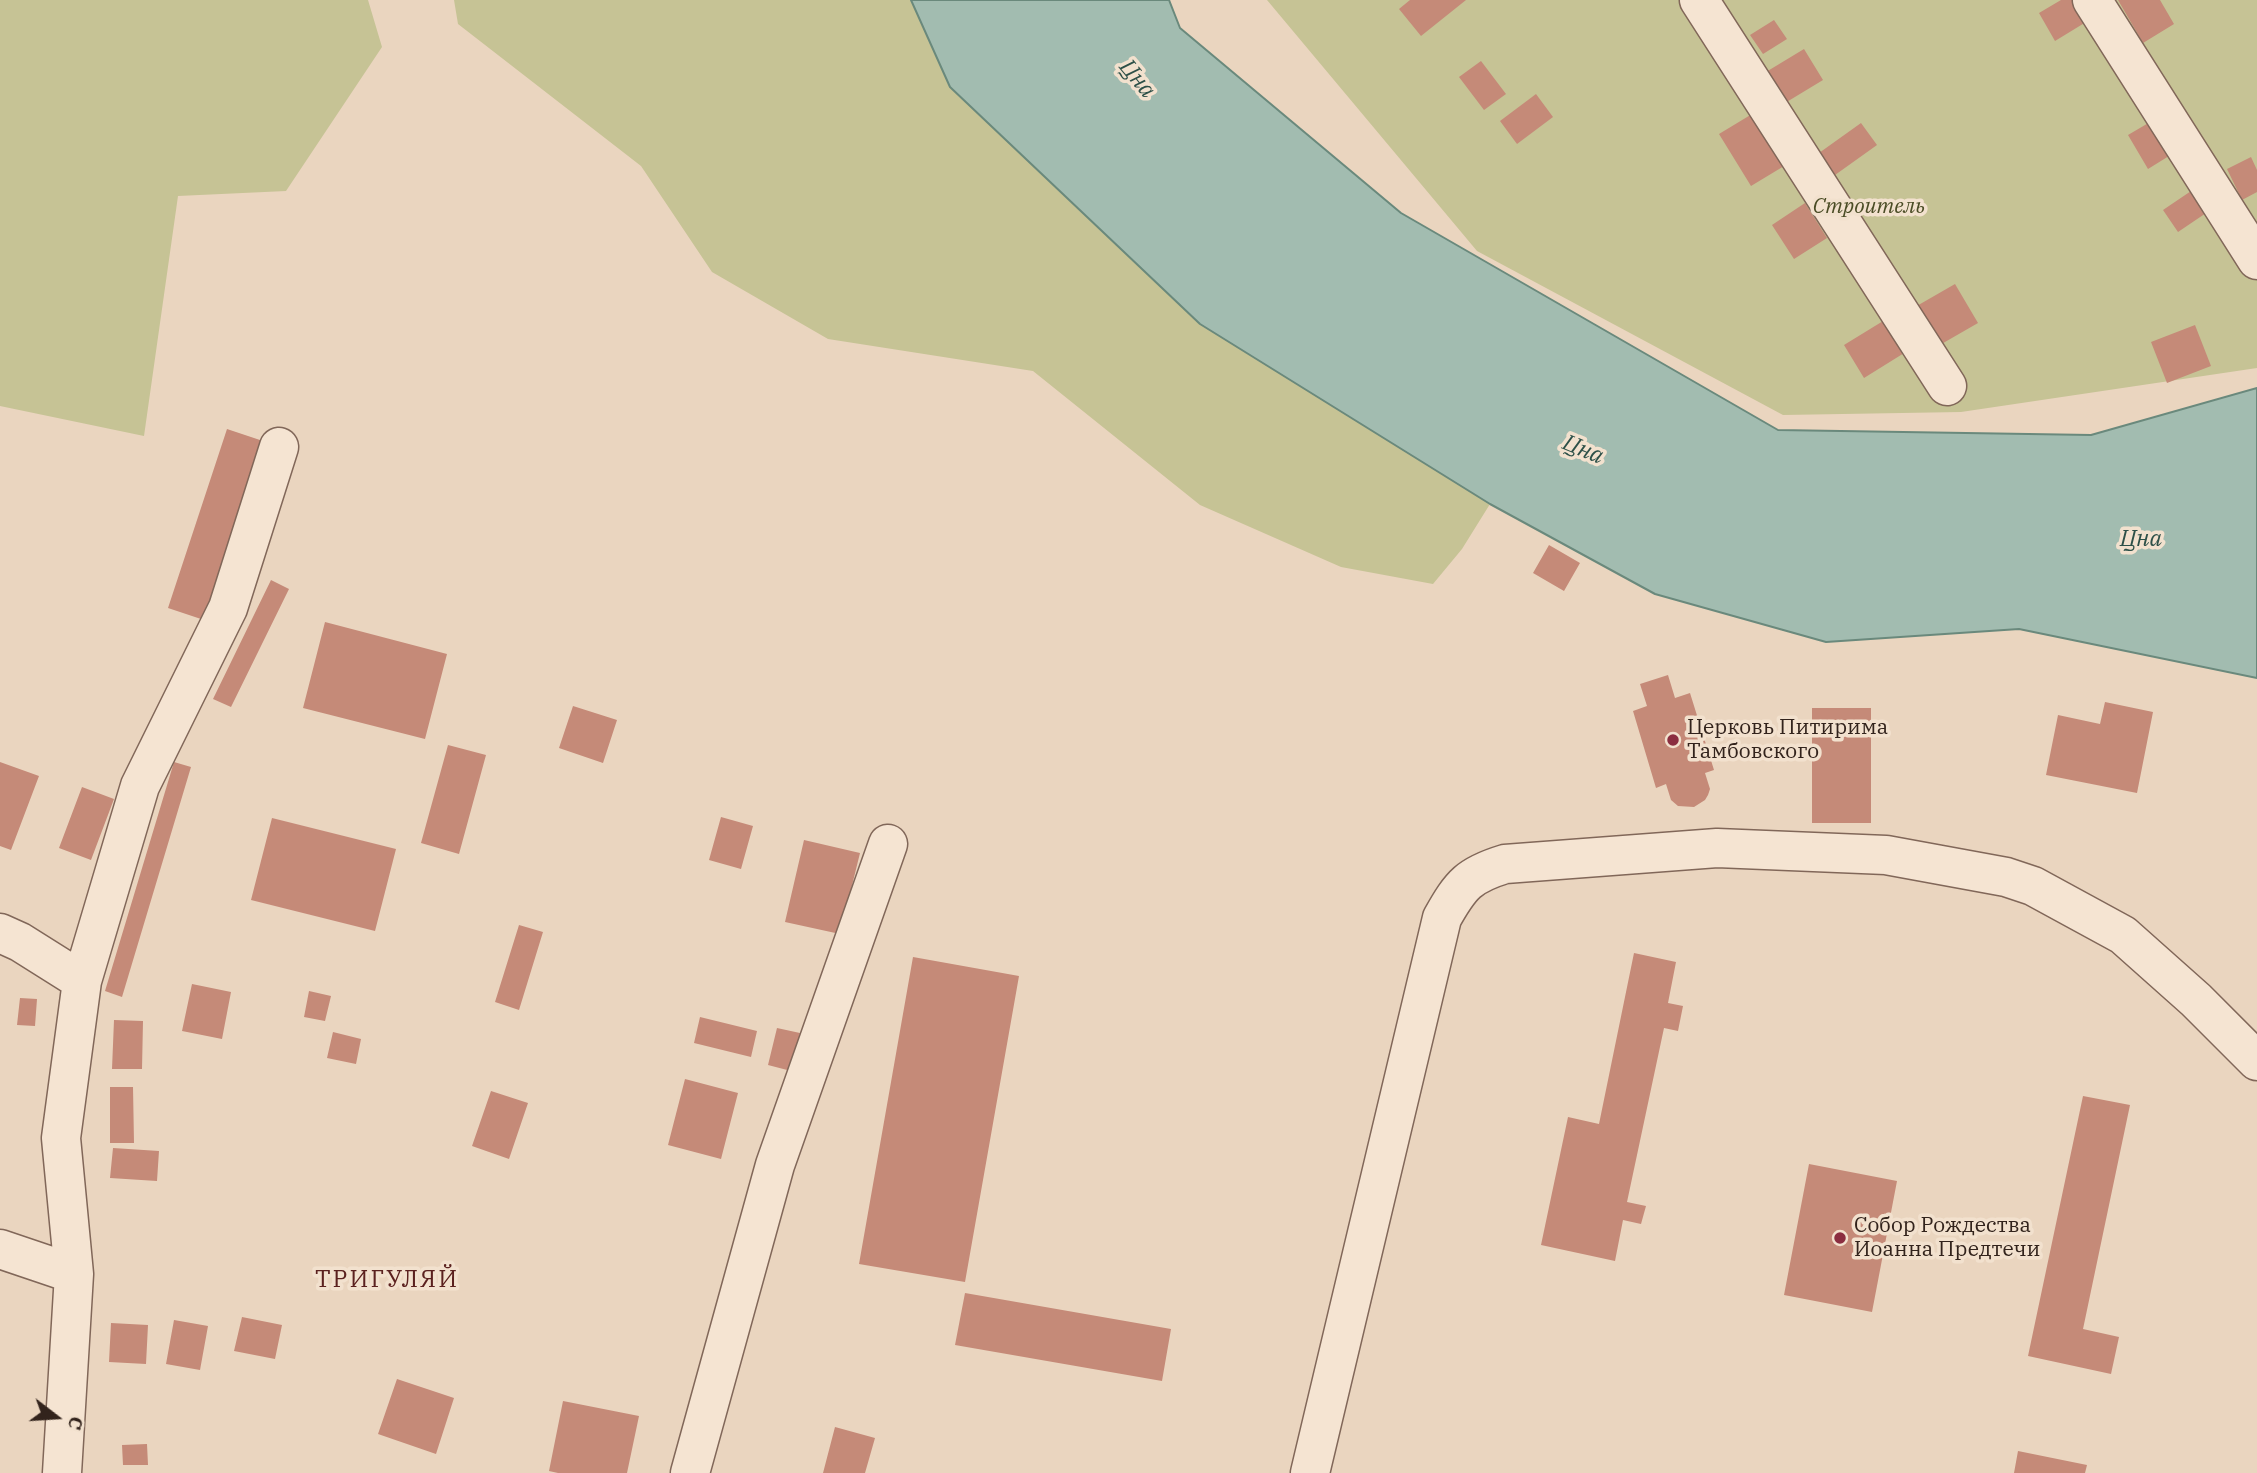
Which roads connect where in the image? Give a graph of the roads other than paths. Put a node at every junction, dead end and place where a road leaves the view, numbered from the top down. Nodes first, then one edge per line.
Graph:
1 (1699, 0) edge
2 (2092, 0) edge
3 (2257, 260) edge
4 (1947, 386) dead end
5 (279, 447) dead end
6 (888, 844) dead end
7 (0, 933) edge
8 (82, 981) junction
9 (2257, 1061) edge
10 (0, 1249) edge
11 (74, 1274) junction
12 (62, 1473) edge
13 (690, 1473) edge
14 (1310, 1473) edge

1 - 4 street
2 - 3 street
5 - 8 street
6 - 13 street
7 - 8 street
8 - 11 street
9 - 14 street
10 - 11 street
11 - 12 street

